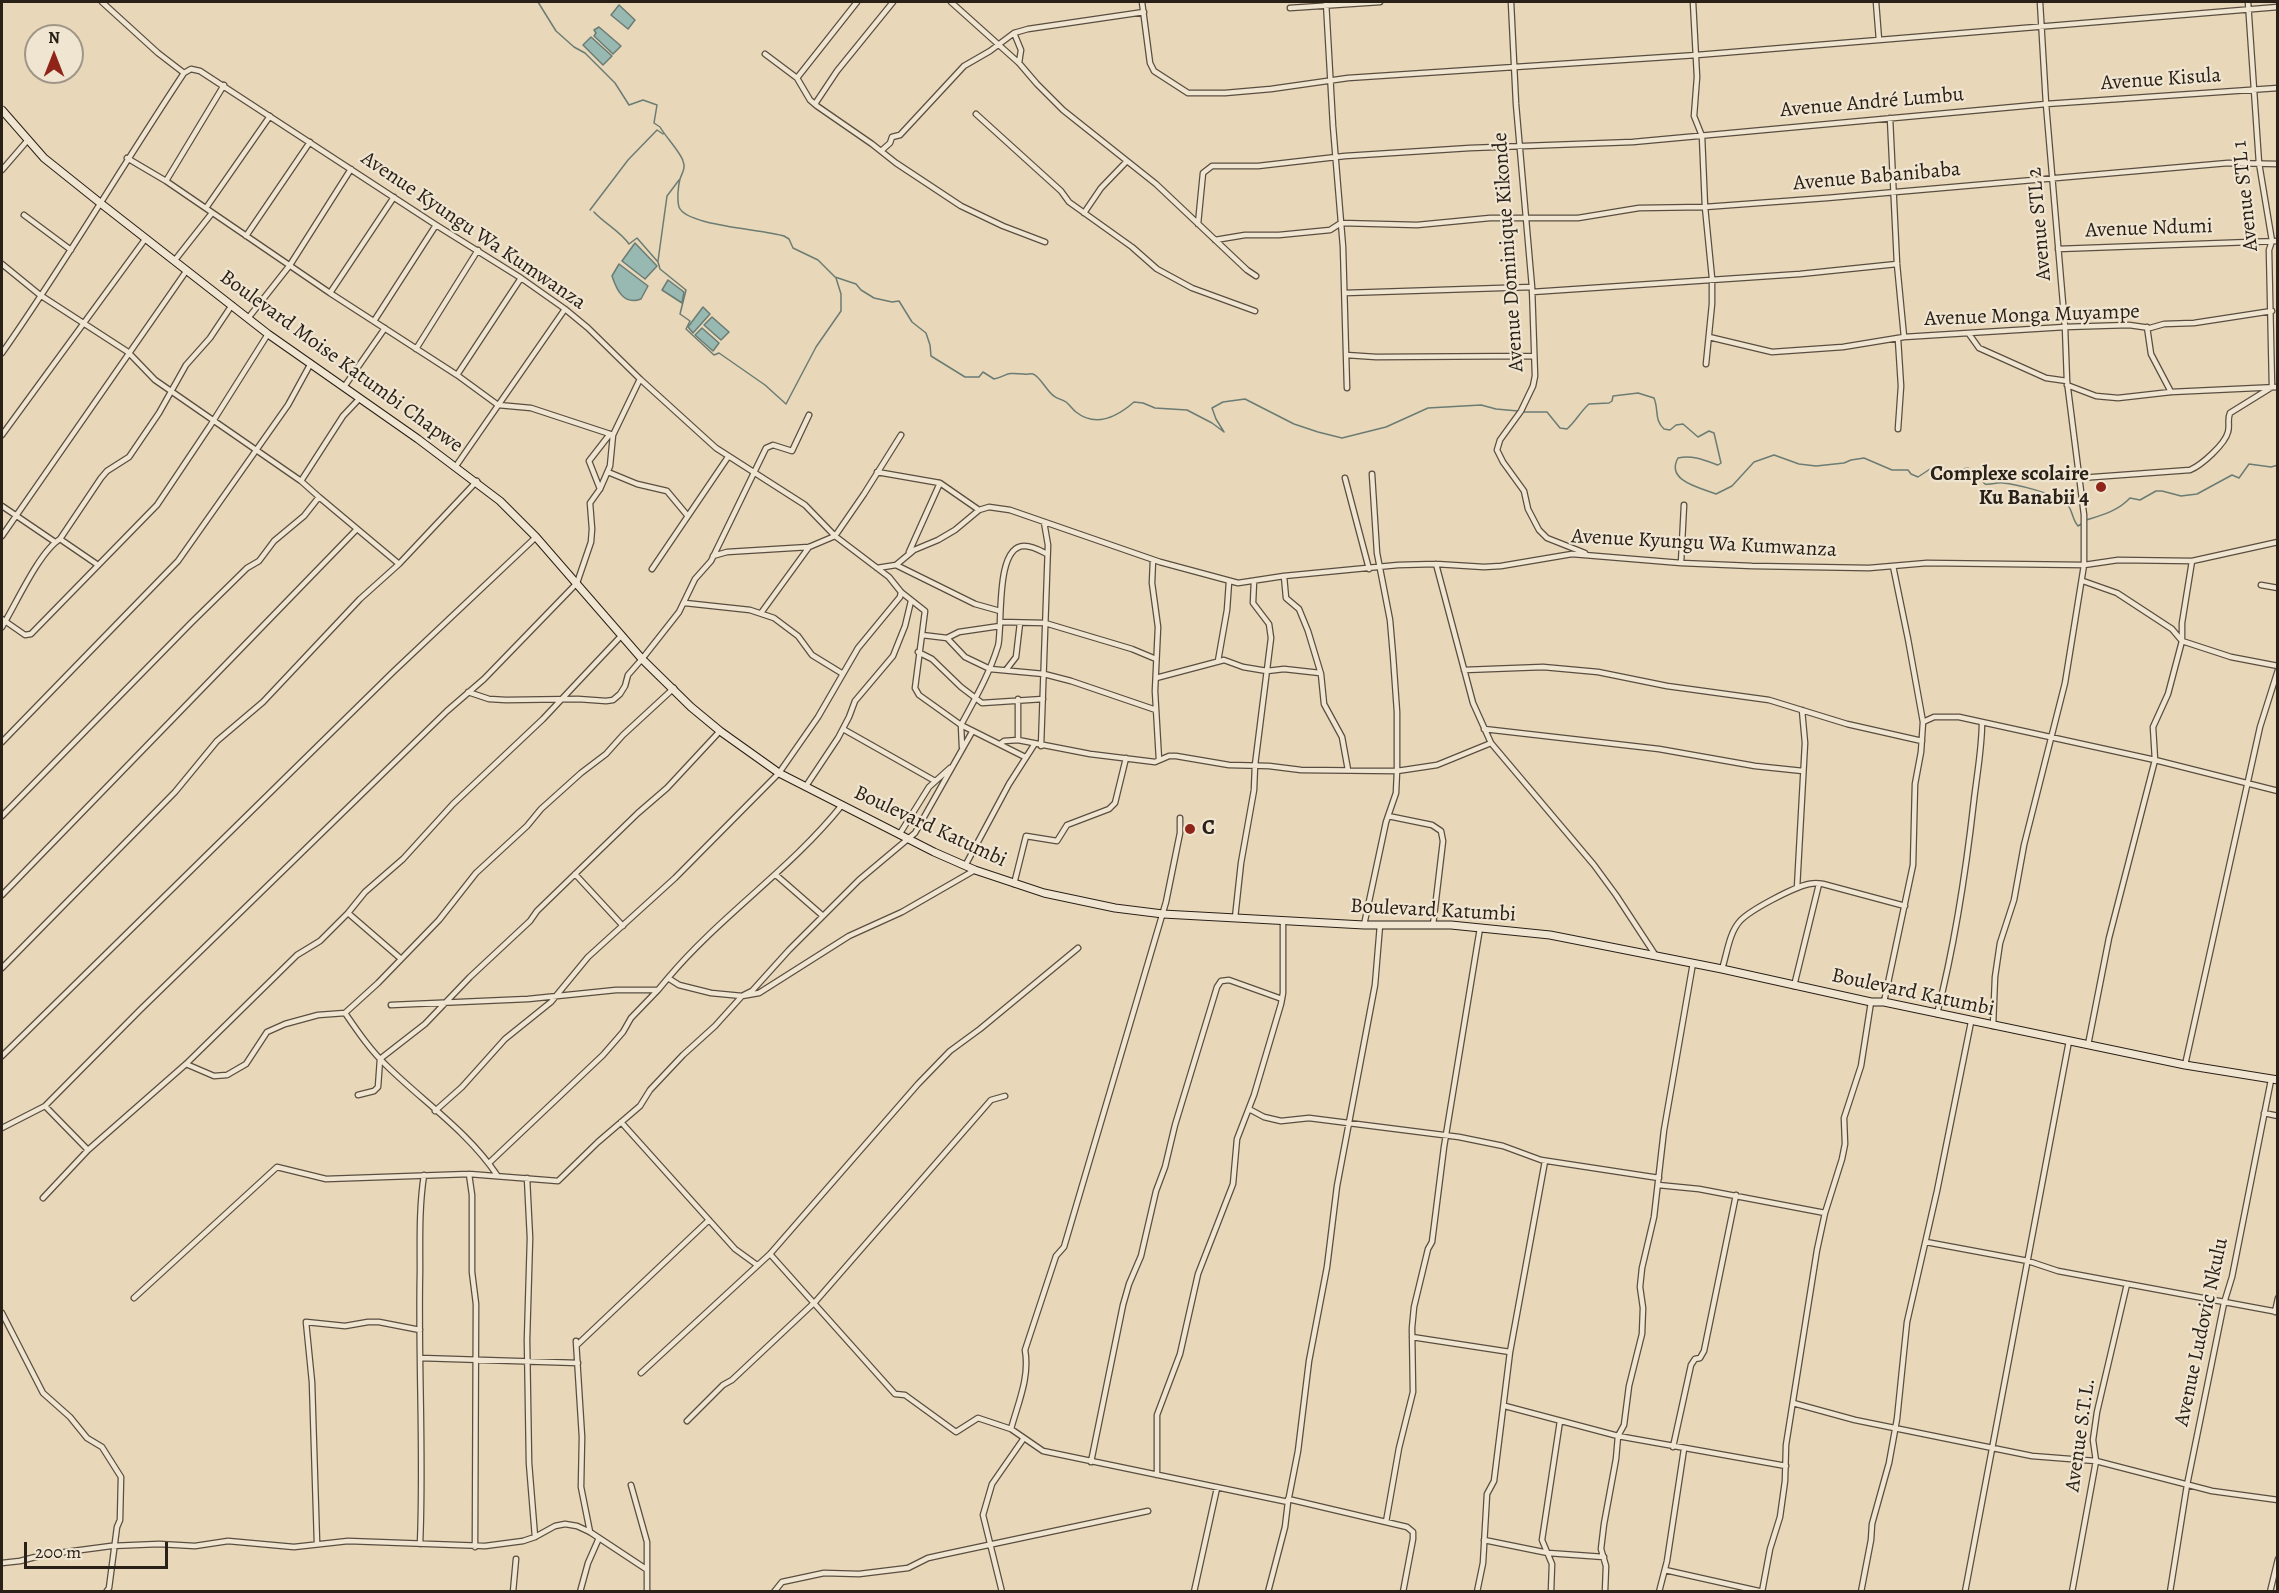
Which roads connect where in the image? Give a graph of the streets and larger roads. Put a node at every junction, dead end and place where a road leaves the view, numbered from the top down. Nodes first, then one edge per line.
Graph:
1 (102, 2) edge
2 (858, 2) edge
3 (893, 2) edge
4 (951, 2) edge
5 (1142, 2) edge
6 (1380, 2) edge
7 (1511, 2) edge
8 (1693, 2) edge
9 (1876, 2) edge
10 (2040, 2) edge
11 (2248, 2) edge
12 (1326, 4) edge
13 (2277, 7) edge
14 (1290, 8) dead end
15 (2248, 9) junction
16 (1144, 12) junction
17 (2041, 25) junction
18 (1014, 33) junction
19 (1879, 40) junction
20 (999, 44) junction
21 (765, 54) dead end
22 (1697, 55) junction
23 (1019, 63) junction
24 (1514, 68) junction
25 (184, 73) junction
26 (798, 78) junction
27 (1330, 81) junction
28 (224, 86) junction
29 (2277, 88) edge
30 (2255, 91) junction
31 (815, 104) junction
32 (2046, 104) junction
33 (2, 110) edge
34 (976, 114) dead end
35 (270, 116) junction
36 (1890, 118) junction
37 (1702, 136) junction
38 (27, 141) junction
39 (310, 142) junction
40 (1519, 146) junction
41 (881, 151) junction
42 (1336, 157) junction
43 (127, 158) junction
44 (1127, 161) junction
45 (2259, 163) junction
46 (2277, 164) edge
47 (351, 169) junction
48 (2, 170) edge
49 (2052, 179) junction
50 (166, 181) junction
51 (1893, 192) junction
52 (394, 197) junction
53 (99, 202) junction
54 (1705, 207) junction
55 (206, 208) junction
56 (212, 213) junction
57 (1084, 213) junction
58 (24, 215) dead end
59 (1526, 218) junction
60 (1341, 223) junction
61 (1198, 224) junction
62 (436, 225) junction
63 (246, 236) junction
64 (146, 238) junction
65 (1215, 240) junction
66 (2275, 241) edge
67 (1045, 243) dead end
68 (2058, 249) junction
69 (71, 250) junction
70 (478, 250) junction
71 (175, 260) junction
72 (2, 264) edge
73 (290, 264) junction
74 (1897, 264) junction
75 (187, 270) junction
76 (1256, 276) dead end
77 (521, 278) junction
78 (1712, 278) junction
79 (1532, 289) junction
80 (330, 293) junction
81 (1345, 293) junction
82 (40, 295) junction
83 (232, 305) junction
84 (565, 309) junction
85 (1255, 311) dead end
86 (2272, 311) junction
87 (249, 317) junction
88 (374, 321) junction
89 (85, 323) junction
90 (2065, 327) junction
91 (2147, 327) junction
92 (385, 328) junction
93 (268, 334) junction
94 (1969, 334) junction
95 (1709, 337) junction
96 (1901, 338) junction
97 (416, 349) junction
98 (2, 352) edge
99 (128, 352) junction
100 (1346, 355) junction
101 (1534, 356) junction
102 (311, 363) junction
103 (1706, 363) dead end
104 (457, 375) junction
105 (640, 379) junction
106 (2067, 383) junction
107 (2167, 386) junction
108 (344, 387) junction
109 (2275, 387) edge
110 (1347, 388) dead end
111 (172, 391) junction
112 (2170, 392) junction
113 (2182, 392) junction
114 (360, 398) junction
115 (498, 405) junction
116 (809, 415) dead end
117 (214, 420) junction
118 (1898, 429) dead end
119 (612, 434) junction
120 (2, 435) edge
121 (901, 435) dead end
122 (257, 449) junction
123 (728, 457) junction
124 (456, 466) junction
125 (608, 472) junction
126 (877, 472) junction
127 (754, 474) junction
128 (1372, 474) dead end
129 (1345, 478) dead end
130 (2080, 478) junction
131 (477, 481) junction
132 (301, 482) junction
133 (940, 483) junction
134 (600, 489) junction
135 (319, 497) junction
136 (1684, 505) dead end
137 (2, 506) edge
138 (979, 510) junction
139 (687, 514) junction
140 (17, 515) junction
141 (1044, 522) junction
142 (357, 529) junction
143 (2, 536) edge
144 (836, 536) junction
145 (536, 537) junction
146 (58, 540) junction
147 (2277, 542) edge
148 (808, 547) junction
149 (717, 548) junction
150 (727, 552) junction
151 (909, 554) junction
152 (1047, 554) junction
153 (713, 556) junction
154 (1594, 556) junction
155 (1153, 560) junction
156 (2192, 561) junction
157 (1681, 563) junction
158 (399, 564) junction
159 (1436, 564) junction
160 (98, 565) junction
161 (896, 565) junction
162 (2084, 565) junction
163 (1893, 566) junction
164 (877, 568) junction
165 (1380, 568) junction
166 (652, 569) dead end
167 (1369, 569) junction
168 (1284, 576) junction
169 (1254, 581) junction
170 (2083, 581) junction
171 (1229, 582) junction
172 (577, 583) junction
173 (2261, 585) dead end
174 (2277, 588) edge
175 (901, 592) junction
176 (911, 601) junction
177 (685, 603) junction
178 (1000, 611) junction
179 (761, 613) junction
180 (3, 620) edge
181 (1020, 623) junction
182 (1045, 623) junction
183 (1000, 624) junction
184 (2, 627) edge
185 (622, 635) junction
186 (922, 635) junction
187 (947, 638) junction
188 (2182, 640) junction
189 (918, 652) junction
190 (642, 659) junction
191 (1156, 659) junction
192 (1218, 661) junction
193 (2277, 668) edge
194 (990, 669) junction
195 (1006, 670) junction
196 (1464, 670) junction
197 (1267, 671) junction
198 (1320, 673) junction
199 (843, 674) junction
200 (1044, 674) junction
201 (1156, 678) junction
202 (674, 688) junction
203 (468, 692) junction
204 (976, 698) junction
205 (1018, 699) junction
206 (1043, 699) junction
207 (561, 700) junction
208 (1156, 710) junction
209 (1802, 710) junction
210 (1923, 722) junction
211 (1982, 722) junction
212 (961, 725) junction
213 (843, 729) junction
214 (1484, 729) junction
215 (720, 731) junction
216 (972, 732) junction
217 (2052, 738) junction
218 (1018, 740) junction
219 (1922, 741) junction
220 (2, 742) edge
221 (1491, 743) junction
222 (1000, 744) junction
223 (1034, 745) junction
224 (1041, 746) junction
225 (962, 747) junction
226 (1025, 757) junction
227 (1126, 758) junction
228 (1159, 760) junction
229 (2155, 760) junction
230 (1255, 765) junction
231 (952, 766) junction
232 (1348, 770) junction
233 (1397, 771) junction
234 (1803, 771) junction
235 (779, 773) junction
236 (934, 781) junction
237 (2247, 784) junction
238 (806, 786) junction
239 (2277, 791) edge
240 (842, 805) junction
241 (2, 816) edge
242 (1388, 816) junction
243 (1180, 818) dead end
244 (899, 835) junction
245 (908, 839) junction
246 (965, 866) junction
247 (975, 870) junction
248 (575, 874) junction
249 (776, 875) junction
250 (1014, 884) junction
251 (1819, 884) junction
252 (1797, 888) junction
253 (2, 895) edge
254 (1905, 906) junction
255 (348, 913) junction
256 (1162, 914) junction
257 (823, 916) junction
258 (1235, 918) junction
259 (1283, 921) junction
260 (1364, 925) junction
261 (1380, 925) junction
262 (1433, 925) junction
263 (623, 926) junction
264 (1480, 928) junction
265 (1078, 948) dead end
266 (1656, 956) junction
267 (400, 958) junction
268 (1693, 963) junction
269 (2, 968) edge
270 (1722, 969) junction
271 (668, 978) junction
272 (1794, 986) junction
273 (658, 990) junction
274 (742, 996) junction
275 (555, 997) junction
276 (1282, 999) junction
277 (1871, 1002) junction
278 (1884, 1002) junction
279 (446, 1004) junction
280 (391, 1005) dead end
281 (345, 1013) junction
282 (1937, 1014) junction
283 (1971, 1022) junction
284 (1993, 1026) junction
285 (2069, 1041) junction
286 (2088, 1045) junction
287 (2, 1056) edge
288 (380, 1059) junction
289 (186, 1064) junction
290 (2185, 1065) junction
291 (2274, 1080) edge
292 (358, 1095) dead end
293 (1005, 1096) dead end
294 (45, 1106) junction
295 (1249, 1109) junction
296 (435, 1111) junction
297 (2264, 1113) junction
298 (2277, 1116) edge
299 (621, 1122) junction
300 (1349, 1124) junction
301 (2, 1128) edge
302 (1446, 1137) junction
303 (88, 1150) junction
304 (1545, 1161) junction
305 (489, 1163) junction
306 (469, 1174) junction
307 (424, 1175) junction
308 (497, 1175) junction
309 (527, 1178) junction
310 (1659, 1178) junction
311 (1658, 1185) junction
312 (1736, 1195) junction
313 (43, 1198) dead end
314 (1825, 1213) junction
315 (709, 1220) junction
316 (1926, 1242) junction
317 (770, 1254) junction
318 (2028, 1261) junction
319 (756, 1265) junction
320 (2127, 1284) junction
321 (134, 1298) dead end
322 (2277, 1298) edge
323 (814, 1303) junction
324 (2224, 1303) junction
325 (2276, 1312) edge
326 (2, 1313) edge
327 (420, 1330) junction
328 (1412, 1337) junction
329 (1510, 1352) junction
330 (420, 1358) junction
331 (476, 1359) junction
332 (528, 1361) junction
333 (578, 1363) junction
334 (641, 1373) dead end
335 (1793, 1404) junction
336 (1504, 1406) junction
337 (1560, 1420) junction
338 (687, 1421) dead end
339 (1895, 1428) junction
340 (1011, 1429) junction
341 (1618, 1436) junction
342 (1024, 1438) junction
343 (1673, 1447) junction
344 (1993, 1448) junction
345 (1684, 1449) junction
346 (2096, 1461) junction
347 (1091, 1462) junction
348 (1786, 1466) junction
349 (1157, 1476) junction
350 (631, 1485) dead end
351 (2187, 1485) junction
352 (1218, 1488) junction
353 (2277, 1500) edge
354 (1288, 1501) junction
355 (1148, 1511) dead end
356 (1386, 1522) junction
357 (590, 1532) junction
358 (535, 1537) junction
359 (599, 1538) junction
360 (1484, 1540) junction
361 (317, 1543) junction
362 (420, 1544) junction
363 (115, 1546) junction
364 (475, 1546) junction
365 (990, 1546) junction
366 (1548, 1553) junction
367 (1604, 1557) junction
368 (516, 1559) dead end
369 (2277, 1559) edge
370 (2, 1563) edge
371 (646, 1569) junction
372 (1665, 1570) junction
373 (1762, 1591) edge
374 (106, 1592) edge
375 (513, 1592) edge
376 (580, 1592) edge
377 (647, 1592) edge
378 (774, 1592) edge
379 (1002, 1592) edge
380 (1194, 1592) edge
381 (1268, 1592) edge
382 (1403, 1592) edge
383 (1477, 1592) edge
384 (1551, 1592) edge
385 (1605, 1592) edge
386 (1659, 1592) edge
387 (1861, 1592) edge
388 (1965, 1592) edge
389 (2072, 1592) edge
390 (2170, 1592) edge
391 (2270, 1592) edge

1 - 25 street
2 - 26 street
3 - 31 street
4 - 20 street
5 - 16 street
6 - 12 street
7 - 24 street, Avenue Dominique Kikonde
8 - 22 street
9 - 19 street
10 - 17 street, Avenue STL 2
11 - 15 street, Avenue STL 1
12 - 14 street
12 - 27 street
13 - 15 street
15 - 17 street
15 - 30 street, Avenue STL 1
16 - 18 street
16 - 27 street
17 - 19 street
17 - 32 street, Avenue STL 2
18 - 20 street
18 - 23 street
19 - 22 street
20 - 23 street
20 - 41 street
21 - 26 street
22 - 24 street
22 - 37 street
23 - 44 street
24 - 27 street
24 - 40 street, Avenue Dominique Kikonde
25 - 28 street, Avenue Kyungu Wa Kumwanza
25 - 43 street
26 - 31 street
27 - 42 street
28 - 35 street, Avenue Kyungu Wa Kumwanza
28 - 50 street
29 - 30 street, Avenue Kisula
30 - 32 street, Avenue Kisula
30 - 45 street, Avenue STL 1
31 - 41 street
32 - 36 street, Avenue André Lumbu
32 - 49 street, Avenue STL 2
33 - 38 street, Boulevard Moise Katumbi Chapwe
34 - 57 street
35 - 39 street, Avenue Kyungu Wa Kumwanza
35 - 55 street
36 - 37 street, Avenue André Lumbu
36 - 51 street, Avenue Monga Muyampe
37 - 40 street, Avenue André Lumbu
37 - 54 street
38 - 48 street
38 - 53 street, Boulevard Moise Katumbi Chapwe
39 - 47 street, Avenue Kyungu Wa Kumwanza
39 - 63 street
40 - 42 street, Avenue André Lumbu
40 - 59 street, Avenue Dominique Kikonde
41 - 67 street
42 - 60 street
42 - 61 street, Avenue André Lumbu
43 - 50 street
43 - 53 street
44 - 57 street
44 - 61 street
45 - 46 street, Avenue Babanibaba
45 - 49 street, Avenue Babanibaba
45 - 66 street, Avenue STL 1
47 - 52 street, Avenue Kyungu Wa Kumwanza
47 - 73 street
49 - 51 street, Avenue Babanibaba
49 - 68 street, Avenue STL 2
50 - 55 street
51 - 54 street, Avenue Babanibaba
51 - 74 street, Avenue Monga Muyampe
52 - 62 street, Avenue Kyungu Wa Kumwanza
52 - 80 street
53 - 64 street, Boulevard Moise Katumbi Chapwe
53 - 69 street
54 - 59 street, Avenue Babanibaba
54 - 78 street
55 - 56 street
56 - 63 street
56 - 71 street
57 - 85 street
58 - 69 street
59 - 60 street, Avenue Babanibaba
59 - 79 street, Avenue Dominique Kikonde
60 - 65 street, Avenue Babanibaba
60 - 81 street
61 - 65 street
62 - 70 street, Avenue Kyungu Wa Kumwanza
62 - 88 street
63 - 73 street
64 - 71 street, Boulevard Moise Katumbi Chapwe
64 - 89 street
65 - 76 street
66 - 68 street, Avenue Ndumi
66 - 86 street, Avenue STL 1
68 - 90 street, Avenue STL 2
69 - 82 street
70 - 77 street, Avenue Kyungu Wa Kumwanza
70 - 97 street
71 - 75 street, Boulevard Moise Katumbi Chapwe
72 - 82 street
73 - 80 street
73 - 87 street
74 - 78 street
74 - 96 street, Avenue Monga Muyampe
75 - 83 street, Boulevard Moise Katumbi Chapwe
75 - 99 street
77 - 84 street, Avenue Kyungu Wa Kumwanza
77 - 104 street
78 - 79 street
78 - 95 street
79 - 81 street
79 - 101 street, Avenue Dominique Kikonde
80 - 88 street
81 - 100 street
82 - 89 street
82 - 98 street
83 - 87 street, Boulevard Moise Katumbi Chapwe
83 - 111 street
84 - 105 street, Avenue Kyungu Wa Kumwanza
84 - 115 street
86 - 91 street, Avenue Monga Muyampe
86 - 109 street, Avenue STL 1
87 - 93 street, Boulevard Moise Katumbi Chapwe
88 - 92 street
89 - 99 street
89 - 120 street
90 - 91 street, Avenue Monga Muyampe
90 - 94 street, Avenue Monga Muyampe
90 - 106 street, Avenue STL 2
91 - 107 street
92 - 97 street
92 - 108 street
93 - 102 street, Boulevard Moise Katumbi Chapwe
93 - 117 street
94 - 96 street, Avenue Monga Muyampe
94 - 106 street
95 - 96 street
95 - 103 street
96 - 118 street
97 - 104 street
99 - 111 street
99 - 140 street
100 - 101 street
100 - 110 street
101 - 154 street, Avenue Dominique Kikonde
102 - 108 street, Boulevard Moise Katumbi Chapwe
102 - 122 street
104 - 115 street
105 - 119 street
105 - 123 street, Avenue Kyungu Wa Kumwanza
106 - 112 street
106 - 130 street, Avenue STL 2
107 - 112 street
107 - 113 street
108 - 114 street, Boulevard Moise Katumbi Chapwe
109 - 113 street
109 - 130 street
111 - 117 street
111 - 146 street
112 - 113 street
114 - 124 street, Boulevard Moise Katumbi Chapwe
114 - 132 street
115 - 119 street
115 - 124 street
116 - 127 street
117 - 122 street
117 - 160 street
119 - 125 street
119 - 134 street
121 - 126 street
122 - 132 street
122 - 220 street
123 - 127 street, Avenue Kyungu Wa Kumwanza
123 - 139 street
124 - 131 street, Boulevard Moise Katumbi Chapwe
125 - 134 street
125 - 139 street
126 - 133 street
126 - 144 street
127 - 144 street, Avenue Kyungu Wa Kumwanza
127 - 149 street
128 - 165 street
129 - 167 street
130 - 162 street, Avenue STL 2
131 - 145 street, Boulevard Moise Katumbi Chapwe
131 - 158 street
132 - 135 street
133 - 138 street
133 - 151 street
134 - 172 street
135 - 142 street
135 - 241 street
136 - 157 street
137 - 140 street
138 - 141 street, Avenue Kyungu Wa Kumwanza
138 - 151 street
139 - 166 street
140 - 143 street
140 - 146 street
141 - 152 street
141 - 155 street, Avenue Kyungu Wa Kumwanza
142 - 158 street
142 - 253 street
144 - 148 street
144 - 164 street, Avenue Kyungu Wa Kumwanza
145 - 172 street, Boulevard Moise Katumbi Chapwe
145 - 287 street
146 - 160 street
146 - 180 street
147 - 156 street, Avenue Kyungu Wa Kumwanza
148 - 150 street
148 - 179 street
149 - 150 street
149 - 153 street
150 - 153 street
151 - 161 street
152 - 178 street
152 - 182 street
153 - 177 street
154 - 157 street, Avenue Kyungu Wa Kumwanza
154 - 159 street, Avenue Kyungu Wa Kumwanza
155 - 171 street, Avenue Kyungu Wa Kumwanza
155 - 191 street
156 - 162 street, Avenue Kyungu Wa Kumwanza
156 - 188 street
157 - 163 street, Avenue Kyungu Wa Kumwanza
158 - 269 street
159 - 165 street, Avenue Kyungu Wa Kumwanza
159 - 196 street
160 - 180 street
161 - 164 street
161 - 178 street
162 - 163 street, Avenue Kyungu Wa Kumwanza
162 - 170 street
163 - 210 street
164 - 175 street, Avenue Kyungu Wa Kumwanza
165 - 167 street, Avenue Kyungu Wa Kumwanza
165 - 233 street
167 - 168 street, Avenue Kyungu Wa Kumwanza
168 - 169 street, Avenue Kyungu Wa Kumwanza
168 - 198 street
169 - 171 street, Avenue Kyungu Wa Kumwanza
169 - 197 street
170 - 188 street
170 - 217 street
171 - 192 street
172 - 185 street, Boulevard Moise Katumbi Chapwe
172 - 203 street
173 - 174 street
175 - 176 street, Avenue Kyungu Wa Kumwanza
175 - 199 street
176 - 186 street, Avenue Kyungu Wa Kumwanza
176 - 213 street
177 - 179 street
177 - 190 street
178 - 183 street
179 - 199 street
180 - 184 street
181 - 182 street
181 - 183 street
181 - 195 street
182 - 191 street
182 - 200 street
183 - 187 street
183 - 194 street
185 - 190 street, Boulevard Moise Katumbi Chapwe
185 - 207 street
186 - 187 street
186 - 189 street
187 - 194 street
188 - 193 street
188 - 229 street
189 - 204 street
189 - 212 street
190 - 202 street, Boulevard Katumbi
190 - 207 street
191 - 201 street
192 - 197 street
192 - 201 street
193 - 237 street
194 - 195 street
194 - 204 street
195 - 200 street
196 - 209 street
196 - 214 street
197 - 198 street
197 - 230 street
198 - 232 street
199 - 235 street
200 - 206 street
200 - 208 street
201 - 208 street
202 - 215 street, Boulevard Katumbi
202 - 267 street
203 - 207 street
203 - 294 street
204 - 205 street
204 - 212 street
205 - 206 street
205 - 218 street
206 - 224 street
207 - 255 street
208 - 228 street
209 - 219 street
209 - 234 street
210 - 211 street
210 - 219 street
211 - 217 street
211 - 282 street
212 - 216 street
212 - 225 street
213 - 236 street
213 - 238 street
214 - 221 street
214 - 234 street
215 - 235 street, Boulevard Katumbi
215 - 248 street
216 - 222 street
216 - 225 street
217 - 229 street
217 - 284 street
218 - 222 street
218 - 223 street
219 - 254 street
221 - 233 street
221 - 266 street
222 - 226 street
223 - 224 street
223 - 226 street
224 - 227 street
225 - 231 street
226 - 246 street
227 - 228 street
227 - 250 street
228 - 230 street
229 - 237 street
229 - 286 street
230 - 232 street
230 - 258 street
231 - 236 street
231 - 245 street
232 - 233 street
233 - 242 street
234 - 252 street
235 - 238 street, Boulevard Katumbi
235 - 263 street
236 - 244 street
237 - 239 street
237 - 290 street
238 - 240 street, Boulevard Katumbi
240 - 244 street, Boulevard Katumbi
240 - 249 street
242 - 260 street
242 - 262 street
243 - 256 street
244 - 245 street, Boulevard Katumbi
245 - 246 street, Boulevard Katumbi
245 - 257 street
246 - 247 street, Boulevard Katumbi
247 - 250 street, Boulevard Katumbi
247 - 274 street
248 - 263 street
248 - 279 street
249 - 257 street
249 - 271 street
250 - 256 street, Boulevard Katumbi
251 - 252 street
251 - 254 street
251 - 272 street
252 - 270 street
254 - 278 street
255 - 267 street
255 - 289 street
256 - 258 street, Boulevard Katumbi
256 - 340 street
257 - 274 street
258 - 259 street, Boulevard Katumbi
259 - 260 street, Boulevard Katumbi
259 - 276 street
260 - 261 street, Boulevard Katumbi
261 - 262 street, Boulevard Katumbi
261 - 300 street
262 - 264 street, Boulevard Katumbi
263 - 275 street
264 - 266 street, Boulevard Katumbi
264 - 302 street
265 - 317 street
266 - 268 street, Boulevard Katumbi
267 - 281 street
268 - 270 street, Boulevard Katumbi
268 - 310 street
270 - 272 street, Boulevard Katumbi
271 - 273 street
271 - 274 street
272 - 277 street, Boulevard Katumbi
273 - 275 street
273 - 305 street
274 - 299 street
275 - 279 street
275 - 296 street
276 - 295 street
276 - 347 street
277 - 278 street, Boulevard Katumbi
277 - 314 street
278 - 282 street, Boulevard Katumbi
279 - 280 street
279 - 288 street
281 - 288 street
281 - 289 street
282 - 283 street, Boulevard Katumbi
283 - 284 street, Boulevard Katumbi
283 - 316 street
284 - 285 street, Boulevard Katumbi
285 - 286 street, Boulevard Katumbi
285 - 318 street
286 - 290 street, Boulevard Katumbi
288 - 292 street
288 - 296 street
289 - 303 street
290 - 291 street, Boulevard Katumbi
291 - 297 street, Avenue Ludovic Nkulu
293 - 323 street
294 - 301 street
294 - 303 street
295 - 300 street
295 - 349 street
296 - 305 street
297 - 298 street
297 - 324 street, Avenue Ludovic Nkulu
299 - 309 street
299 - 315 street
300 - 302 street
300 - 354 street
302 - 304 street
302 - 328 street
303 - 313 street
304 - 310 street
304 - 329 street
305 - 308 street
306 - 307 street
306 - 308 street
306 - 331 street
307 - 321 street
307 - 327 street
308 - 309 street
309 - 332 street
310 - 311 street
311 - 312 street
311 - 341 street
312 - 314 street
312 - 343 street
314 - 335 street
315 - 319 street
315 - 333 street
316 - 318 street
316 - 339 street
317 - 319 street
317 - 323 street
318 - 320 street
318 - 344 street
319 - 334 street
320 - 324 street
320 - 346 street, Avenue S.T.L.
322 - 325 street
323 - 338 street
323 - 340 street
324 - 325 street
324 - 351 street, Avenue Ludovic Nkulu
326 - 363 street
327 - 330 street
327 - 361 street
328 - 329 street
328 - 356 street
329 - 336 street
330 - 331 street
330 - 362 street
331 - 332 street
331 - 364 street
332 - 333 street
332 - 358 street
333 - 357 street
335 - 339 street
335 - 348 street
336 - 337 street
336 - 360 street
337 - 341 street
337 - 366 street
339 - 344 street
339 - 387 street
340 - 342 street
341 - 343 street
341 - 367 street
342 - 347 street
342 - 365 street
343 - 345 street
344 - 346 street
344 - 388 street
345 - 348 street
345 - 372 street
346 - 351 street
346 - 389 street, Avenue S.T.L.
347 - 349 street
348 - 373 street
349 - 352 street
350 - 371 street
351 - 353 street
351 - 390 street, Avenue Ludovic Nkulu
352 - 354 street
352 - 380 street
354 - 356 street
354 - 381 street
355 - 365 street
356 - 382 street
357 - 358 street
357 - 359 street
358 - 364 street
359 - 371 street
359 - 376 street
360 - 366 street
360 - 383 street
361 - 362 street
361 - 363 street
362 - 364 street
363 - 370 street
363 - 374 street
365 - 378 street
365 - 379 street
366 - 367 street
366 - 384 street
367 - 385 street
368 - 375 street
369 - 391 street
371 - 377 street
372 - 373 street
372 - 386 street

